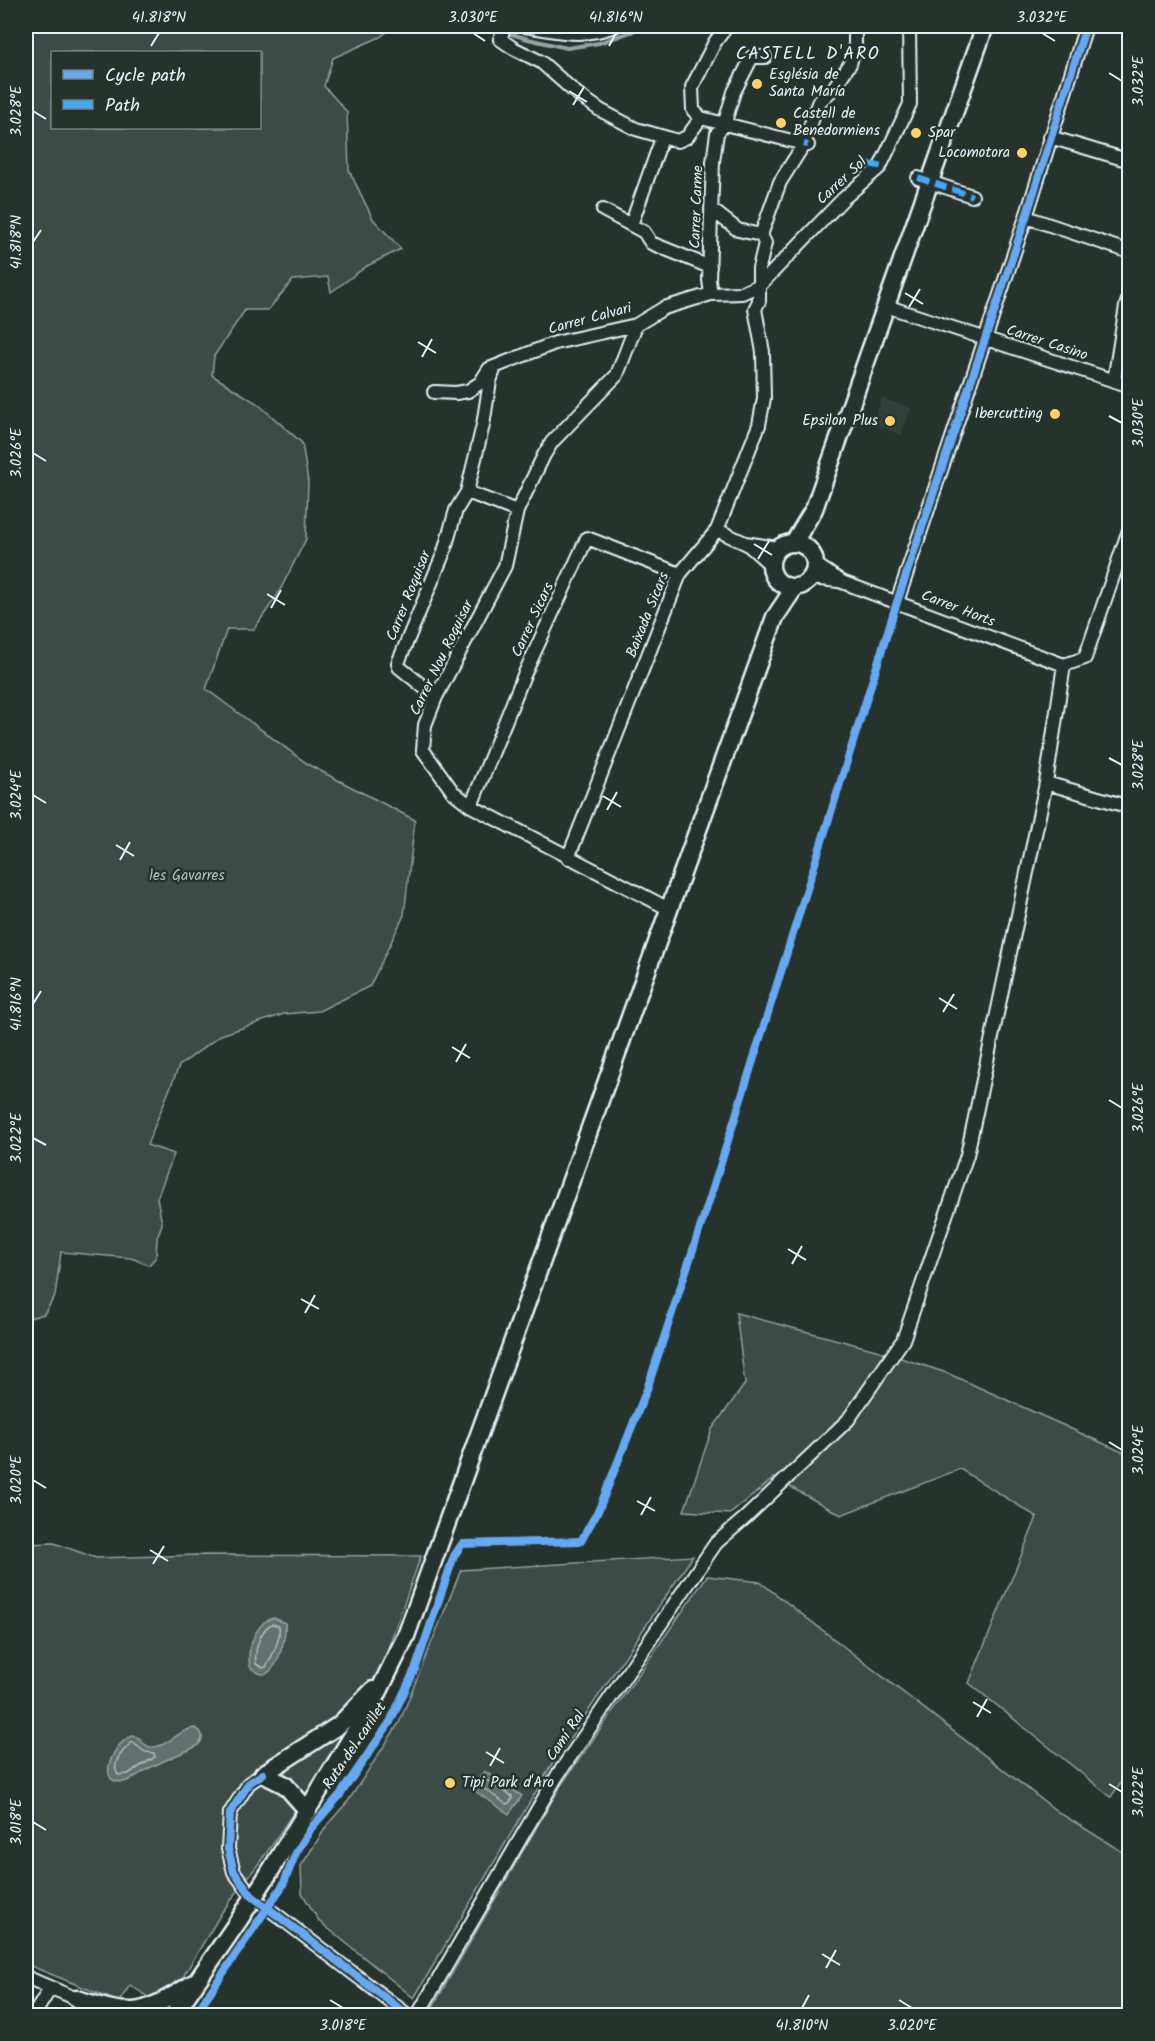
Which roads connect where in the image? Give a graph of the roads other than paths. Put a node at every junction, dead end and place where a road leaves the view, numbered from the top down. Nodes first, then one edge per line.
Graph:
1 (505, 26) edge
2 (525, 26) edge
3 (615, 26) edge
4 (728, 26) edge
5 (855, 26) edge
6 (909, 26) edge
7 (985, 26) edge
8 (1086, 26) edge
9 (765, 57) dead end
10 (701, 118) junction
11 (724, 125) junction
12 (1050, 137) junction
13 (662, 138) junction
14 (806, 145) junction
15 (1130, 161) edge
16 (924, 180) junction
17 (972, 196) dead end
18 (711, 209) junction
19 (603, 210) dead end
20 (1026, 217) junction
21 (631, 225) junction
22 (761, 236) junction
23 (1130, 252) edge
24 (710, 267) junction
25 (760, 285) junction
26 (742, 292) junction
27 (711, 294) junction
28 (1130, 294) edge
29 (886, 306) junction
30 (755, 309) junction
31 (636, 325) junction
32 (986, 339) junction
33 (496, 365) junction
34 (1113, 381) junction
35 (1130, 386) edge
36 (434, 392) dead end
37 (467, 492) junction
38 (814, 509) junction
39 (517, 511) junction
40 (1130, 527) edge
41 (717, 530) junction
42 (746, 543) junction
43 (786, 545) junction
44 (812, 564) junction
45 (771, 565) junction
46 (680, 574) junction
47 (778, 580) junction
48 (795, 587) junction
49 (897, 602) junction
50 (775, 617) junction
51 (1064, 665) junction
52 (436, 697) junction
53 (1046, 783) junction
54 (471, 806) junction
55 (1130, 807) edge
56 (568, 858) junction
57 (669, 909) junction
58 (392, 1666) junction
59 (263, 1774) junction
60 (308, 1811) junction
61 (26, 1977) edge
62 (196, 1982) junction
63 (50, 1989) junction
64 (76, 1999) junction
65 (136, 2014) edge
66 (33, 2016) edge
67 (102, 2016) edge
68 (173, 2016) edge
69 (409, 2016) edge
70 (417, 2016) edge

1 - 13 street
2 - 3 street
4 - 10 street
5 - 14 street, Baixada Sicars
6 - 25 street, Carrer Sol
7 - 16 street
8 - 12 street
9 - 11 street, Carrer Carme
10 - 11 street
10 - 13 street
11 - 14 street
11 - 18 street, Carrer Carme
12 - 15 street
12 - 20 street
13 - 21 street
14 - 22 street, Baixada Sicars
16 - 17 street
16 - 29 street
18 - 22 street
18 - 24 street, Carrer Carme
19 - 21 street
20 - 23 street
20 - 32 street
21 - 24 street
22 - 25 street, Baixada Sicars
24 - 27 street, Carrer Carme
25 - 26 street, Carrer Sol
25 - 30 street, Baixada Sicars
26 - 27 street, Carrer Calvari
26 - 30 street
27 - 31 street, Carrer Calvari
28 - 34 street
29 - 32 street, Carrer Casino
29 - 38 street
30 - 41 street, Baixada Sicars
31 - 33 street, Carrer Calvari
31 - 39 street, Carrer Nou Roquisar
32 - 34 street, Carrer Casino
32 - 49 street
33 - 36 street, Carrer Calvari
33 - 37 street, Carrer Roquisar
34 - 35 street, Carrer Casino
37 - 39 street
37 - 52 street, Carrer Roquisar
38 - 43 street
38 - 44 street
39 - 52 street, Carrer Nou Roquisar
40 - 51 street
41 - 42 street
41 - 46 street, Baixada Sicars
42 - 43 street
42 - 45 street
43 - 44 street
43 - 45 street
44 - 48 street
44 - 49 street, Carrer Horts
45 - 47 street
46 - 54 street, Carrer Sicars
46 - 56 street, Baixada Sicars
47 - 48 street
47 - 50 street
48 - 50 street
49 - 51 street, Carrer Horts
50 - 57 street
51 - 53 street, Camí Ral
52 - 54 street, Carrer Nou Roquisar
53 - 55 street
53 - 70 street, Camí Ral
54 - 56 street, Carrer Nou Roquisar
56 - 57 street, Carrer Nou Roquisar
57 - 58 street
58 - 59 street
58 - 60 street
59 - 60 street
59 - 69 street
60 - 62 street, bridge
61 - 63 street
62 - 65 street
62 - 68 street
63 - 64 street
63 - 66 street
64 - 65 street
64 - 67 street

